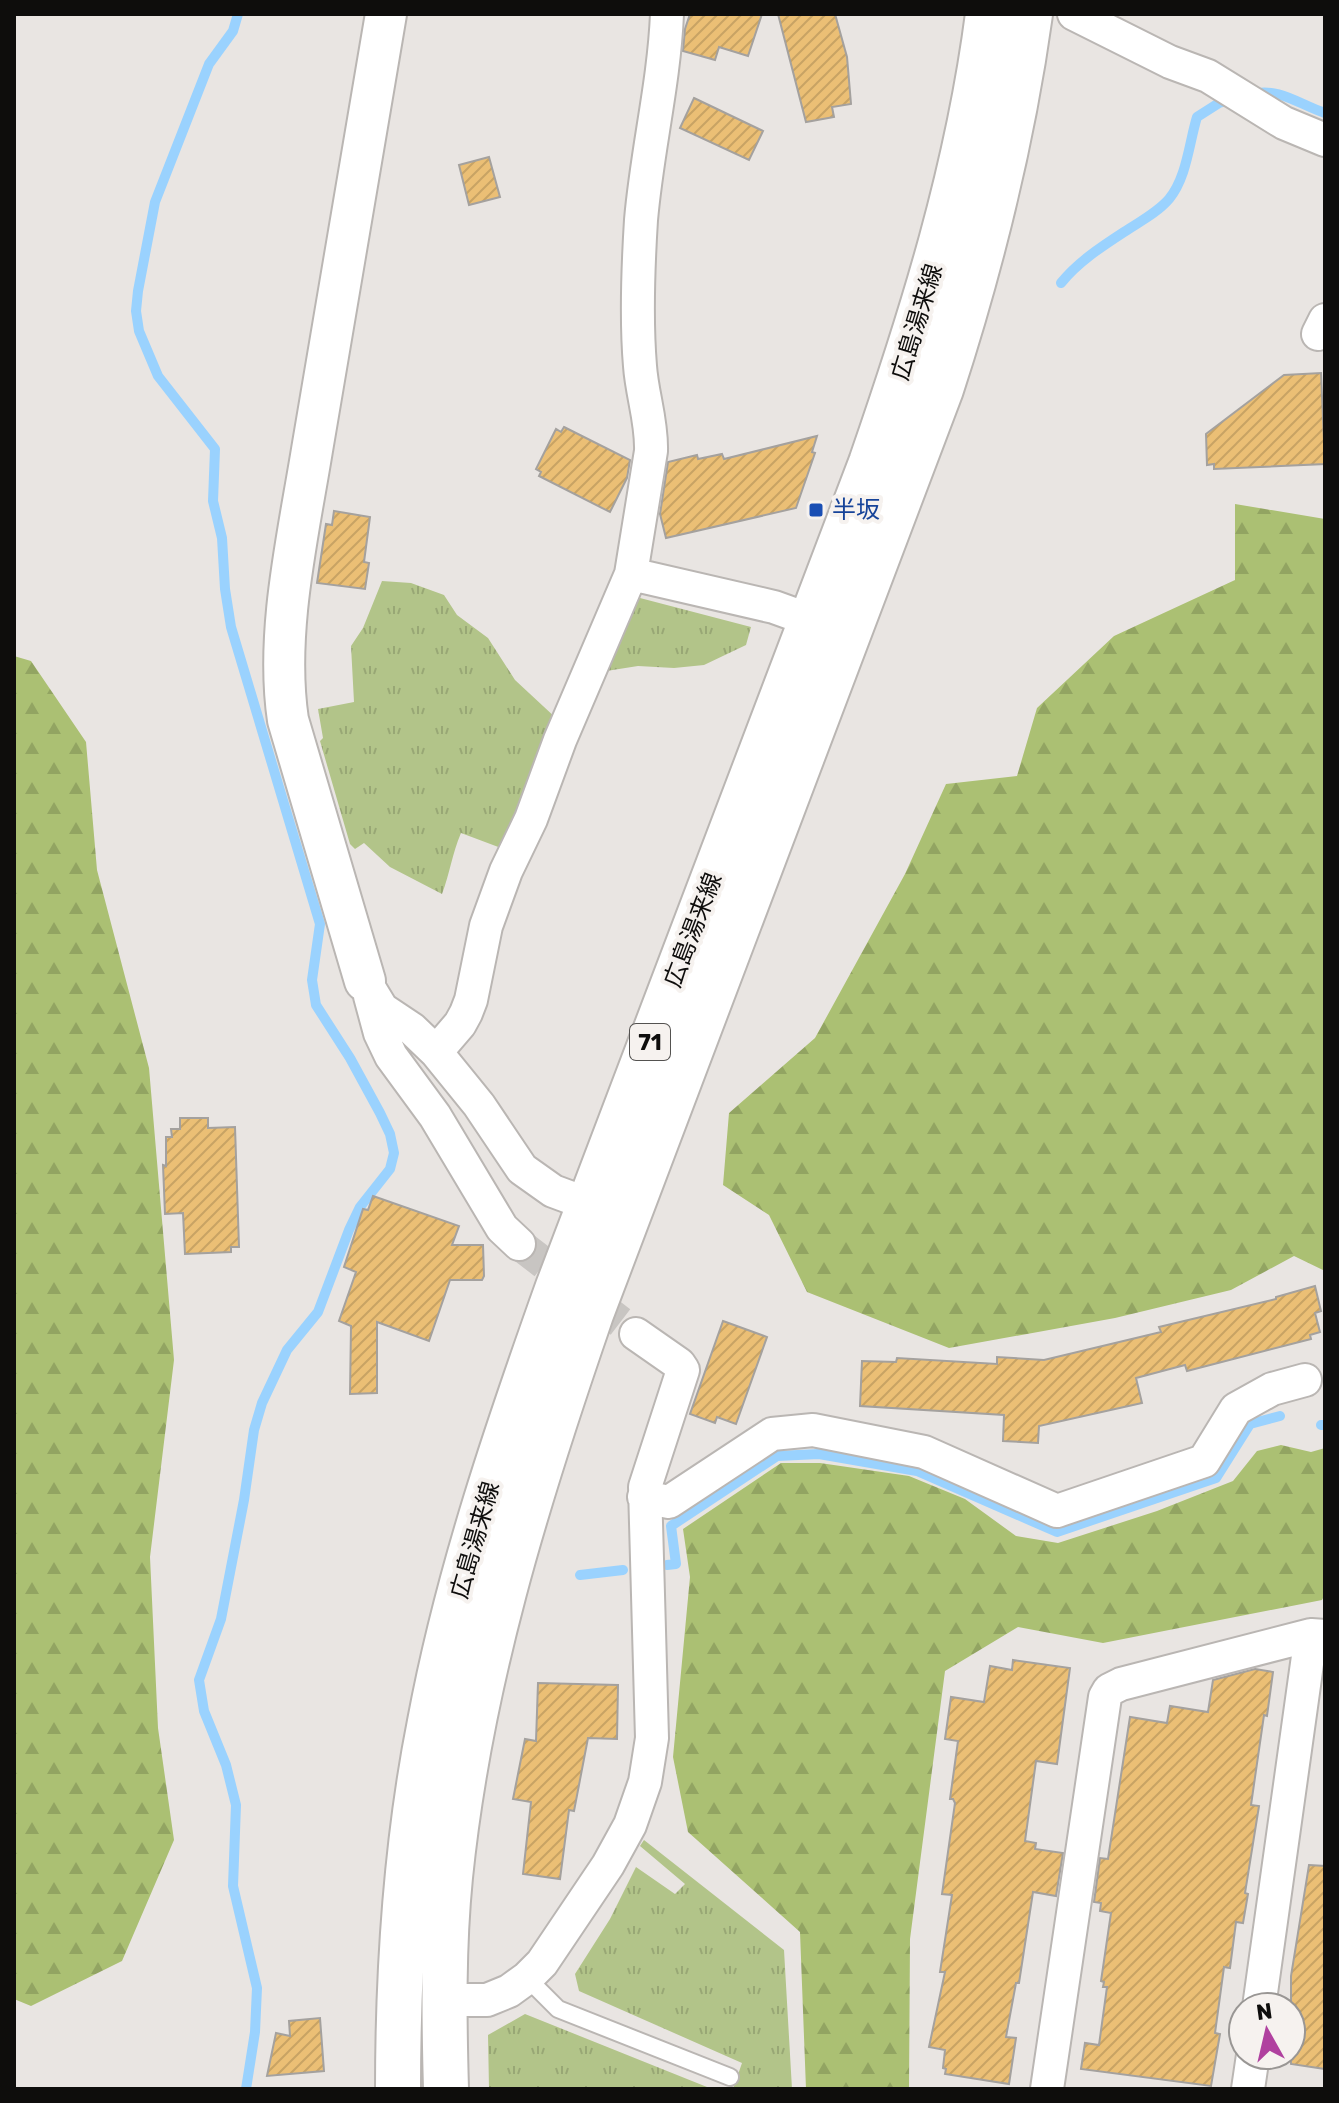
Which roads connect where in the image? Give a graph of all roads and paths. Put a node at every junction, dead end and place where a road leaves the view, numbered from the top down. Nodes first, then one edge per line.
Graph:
1 (386, 14) edge
2 (667, 14) edge
3 (988, 14) edge
4 (1030, 14) edge
5 (1089, 18) edge
6 (1325, 140) edge
7 (631, 574) junction
8 (810, 620) junction
9 (365, 981) junction
10 (436, 1052) junction
11 (588, 1204) junction
12 (519, 1244) tunnel mouth
13 (636, 1334) tunnel mouth
14 (1305, 1380) dead end
15 (644, 1497) junction
16 (1318, 1635) edge
17 (527, 1978) junction
18 (1262, 1991) edge
19 (445, 2000) junction
20 (730, 2077) dead end
21 (398, 2089) edge
22 (446, 2089) edge
23 (1047, 2089) edge

1 - 9 street
2 - 7 street
3 - 8 main road, 広島湯来線 / 71
4 - 19 main road, 広島湯来線 / 71
5 - 6 street
7 - 8 street
7 - 10 street
8 - 11 main road, 広島湯来線 / 71
9 - 10 street
9 - 12 street
10 - 11 street
11 - 21 main road, 広島湯来線 / 71
13 - 15 street
14 - 15 street
15 - 17 street
16 - 18 street
16 - 23 street
17 - 19 street
17 - 20 lane
19 - 22 main road, 広島湯来線 / 71

